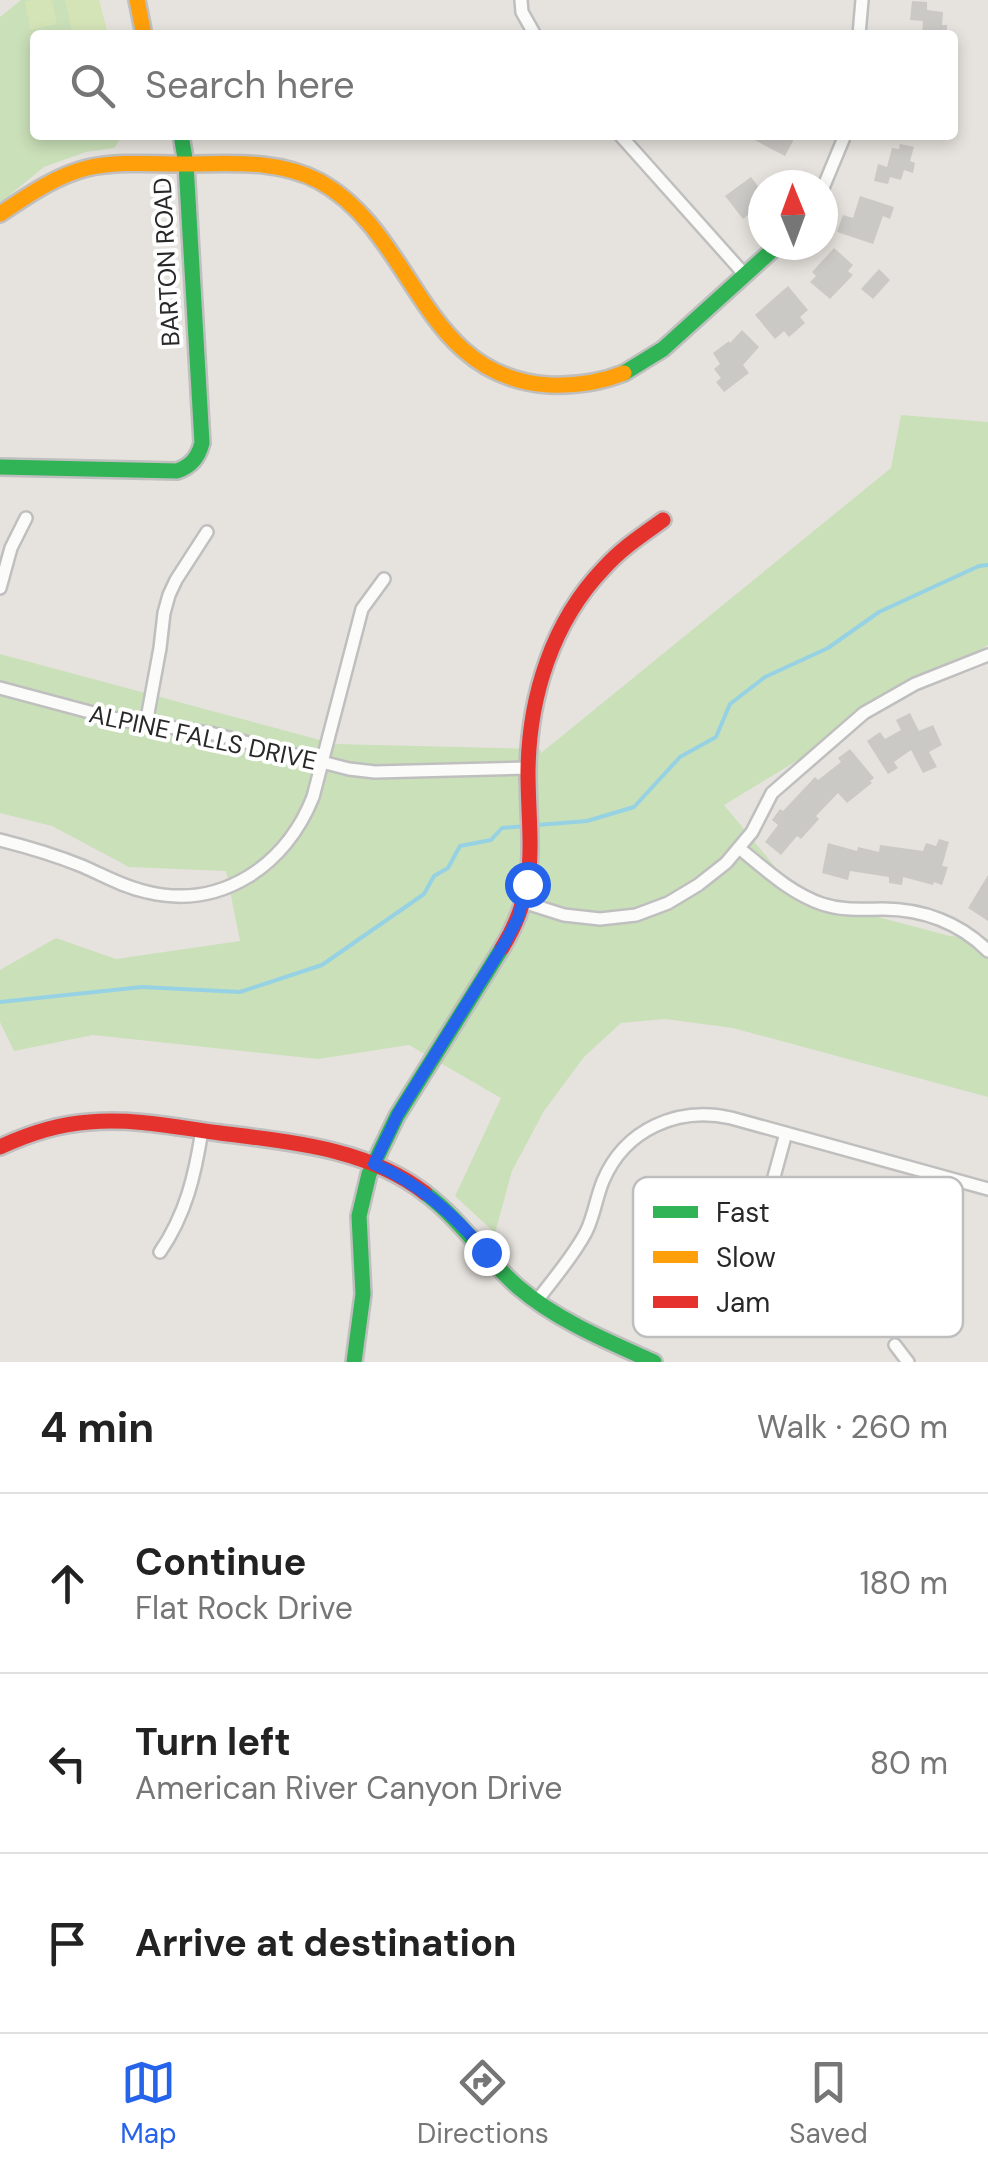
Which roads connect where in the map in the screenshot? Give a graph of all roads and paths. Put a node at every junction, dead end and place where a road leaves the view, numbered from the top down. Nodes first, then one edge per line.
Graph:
1 (136, 0) edge
2 (521, 0) edge
3 (862, 0) edge
4 (143, 30) edge
5 (532, 30) edge
6 (860, 30) edge
7 (183, 140) edge
8 (624, 140) edge
9 (843, 140) edge
10 (186, 164) junction
11 (830, 170) edge
12 (0, 214) edge
13 (762, 260) edge
14 (745, 275) junction
15 (0, 467) edge
16 (26, 518) dead end
17 (663, 520) dead end
18 (207, 532) dead end
19 (384, 579) dead end
20 (0, 588) edge
21 (988, 655) edge
22 (0, 688) edge
23 (146, 724) junction
24 (322, 762) junction
25 (528, 768) junction
26 (0, 840) edge
27 (740, 848) junction
28 (524, 902) junction
29 (988, 951) edge
30 (202, 1130) junction
31 (786, 1133) junction
32 (0, 1147) edge
33 (374, 1164) junction
34 (774, 1177) edge
35 (945, 1177) edge
36 (963, 1182) edge
37 (988, 1189) edge
38 (160, 1252) dead end
39 (536, 1302) junction
40 (895, 1344) dead end
41 (354, 1362) edge
42 (654, 1362) edge
43 (908, 1362) edge

1 - 4 street
2 - 5 street
3 - 6 street
7 - 10 street, BARTON ROAD
8 - 14 street
9 - 11 street
10 - 12 street
10 - 14 street
10 - 15 street, BARTON ROAD
13 - 14 street
16 - 20 street
17 - 25 street
18 - 23 street
19 - 24 street
21 - 27 street
22 - 23 street, ALPINE FALLS DRIVE
23 - 24 street, ALPINE FALLS DRIVE
24 - 25 street, ALPINE FALLS DRIVE
24 - 26 street
25 - 28 street
27 - 28 street
27 - 29 street
28 - 33 street
30 - 32 street
30 - 33 street
30 - 38 street
31 - 34 street
31 - 35 street
31 - 39 street
33 - 39 street
33 - 41 street
36 - 37 street
39 - 42 street
40 - 43 street

